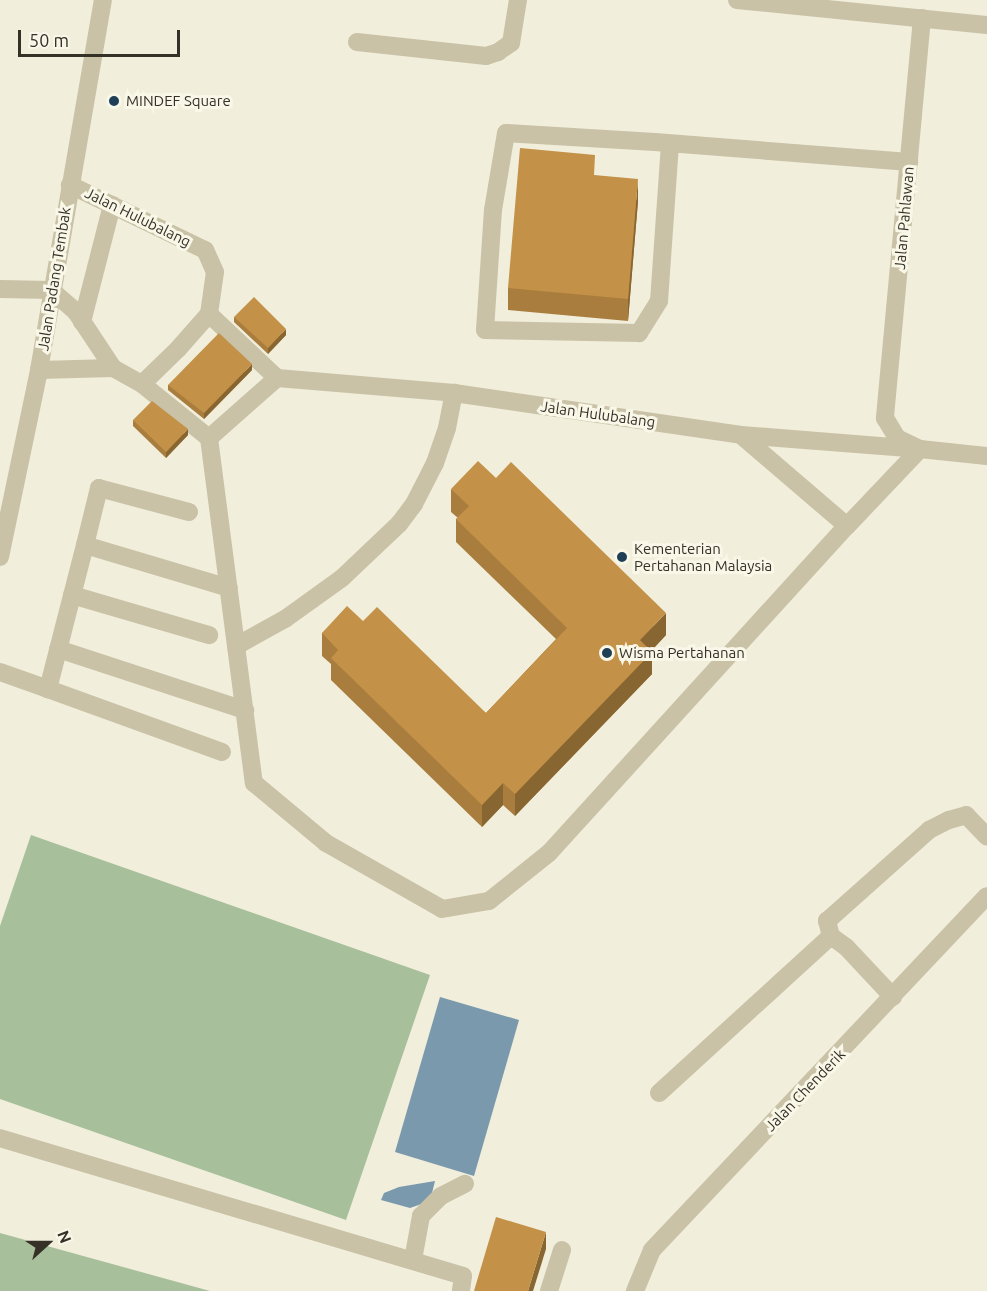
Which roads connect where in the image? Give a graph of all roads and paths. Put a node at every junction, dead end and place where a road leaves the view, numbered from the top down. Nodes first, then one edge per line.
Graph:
1 (103, 0) edge
2 (518, 0) edge
3 (737, 0) edge
4 (922, 18) junction
5 (987, 25) edge
6 (357, 42) dead end
7 (670, 144) junction
8 (909, 162) junction
9 (70, 185) junction
10 (112, 205) junction
11 (0, 289) edge
12 (51, 290) junction
13 (209, 314) junction
14 (82, 321) junction
15 (113, 368) junction
16 (39, 370) junction
17 (277, 378) junction
18 (142, 384) junction
19 (454, 393) junction
20 (885, 418) joint
21 (741, 435) junction
22 (209, 438) junction
23 (920, 449) junction
24 (987, 456) edge
25 (189, 512) dead end
26 (847, 526) junction
27 (85, 545) junction
28 (0, 557) edge
29 (229, 588) junction
30 (72, 595) junction
31 (209, 635) dead end
32 (236, 646) junction
33 (58, 649) junction
34 (0, 672) edge
35 (48, 689) junction
36 (245, 710) junction
37 (222, 752) dead end
38 (987, 837) edge
39 (987, 896) edge
40 (831, 936) junction
41 (893, 998) junction
42 (659, 1093) dead end
43 (0, 1138) edge
44 (465, 1184) dead end
45 (562, 1250) dead end
46 (413, 1260) junction
47 (461, 1291) edge
48 (549, 1291) edge
49 (635, 1291) edge

1 - 9 street, Jalan Padang Tembak
2 - 6 street
3 - 4 street
4 - 5 street
4 - 8 street, Jalan Pahlawan
7 - 7 street
7 - 8 street
8 - 20 street, Jalan Pahlawan
9 - 10 street, Jalan Hulubalang
9 - 12 street, Jalan Padang Tembak
10 - 13 street, Jalan Hulubalang
10 - 14 street
11 - 12 street
12 - 14 street
12 - 16 street, Jalan Padang Tembak
13 - 17 street
13 - 18 street
14 - 15 street
15 - 16 street
15 - 18 street
16 - 28 street, Jalan Padang Tembak
17 - 19 street, Jalan Hulubalang
17 - 22 street
18 - 22 street
19 - 21 street, Jalan Hulubalang
19 - 32 street
20 - 23 street, Jalan Hulubalang
21 - 23 street, Jalan Hulubalang
21 - 26 street
22 - 29 street
23 - 24 street, Jalan Hulubalang
23 - 26 street
25 - 27 street
26 - 36 street
27 - 29 street
27 - 30 street
29 - 32 street
30 - 31 street
30 - 33 street
32 - 36 street
33 - 35 street
33 - 36 street
34 - 35 street
35 - 37 street
38 - 40 street
39 - 41 street, Jalan Chenderik
40 - 41 street
40 - 42 street
41 - 49 street, Jalan Chenderik
43 - 46 street
44 - 46 street
45 - 48 street
46 - 47 street

